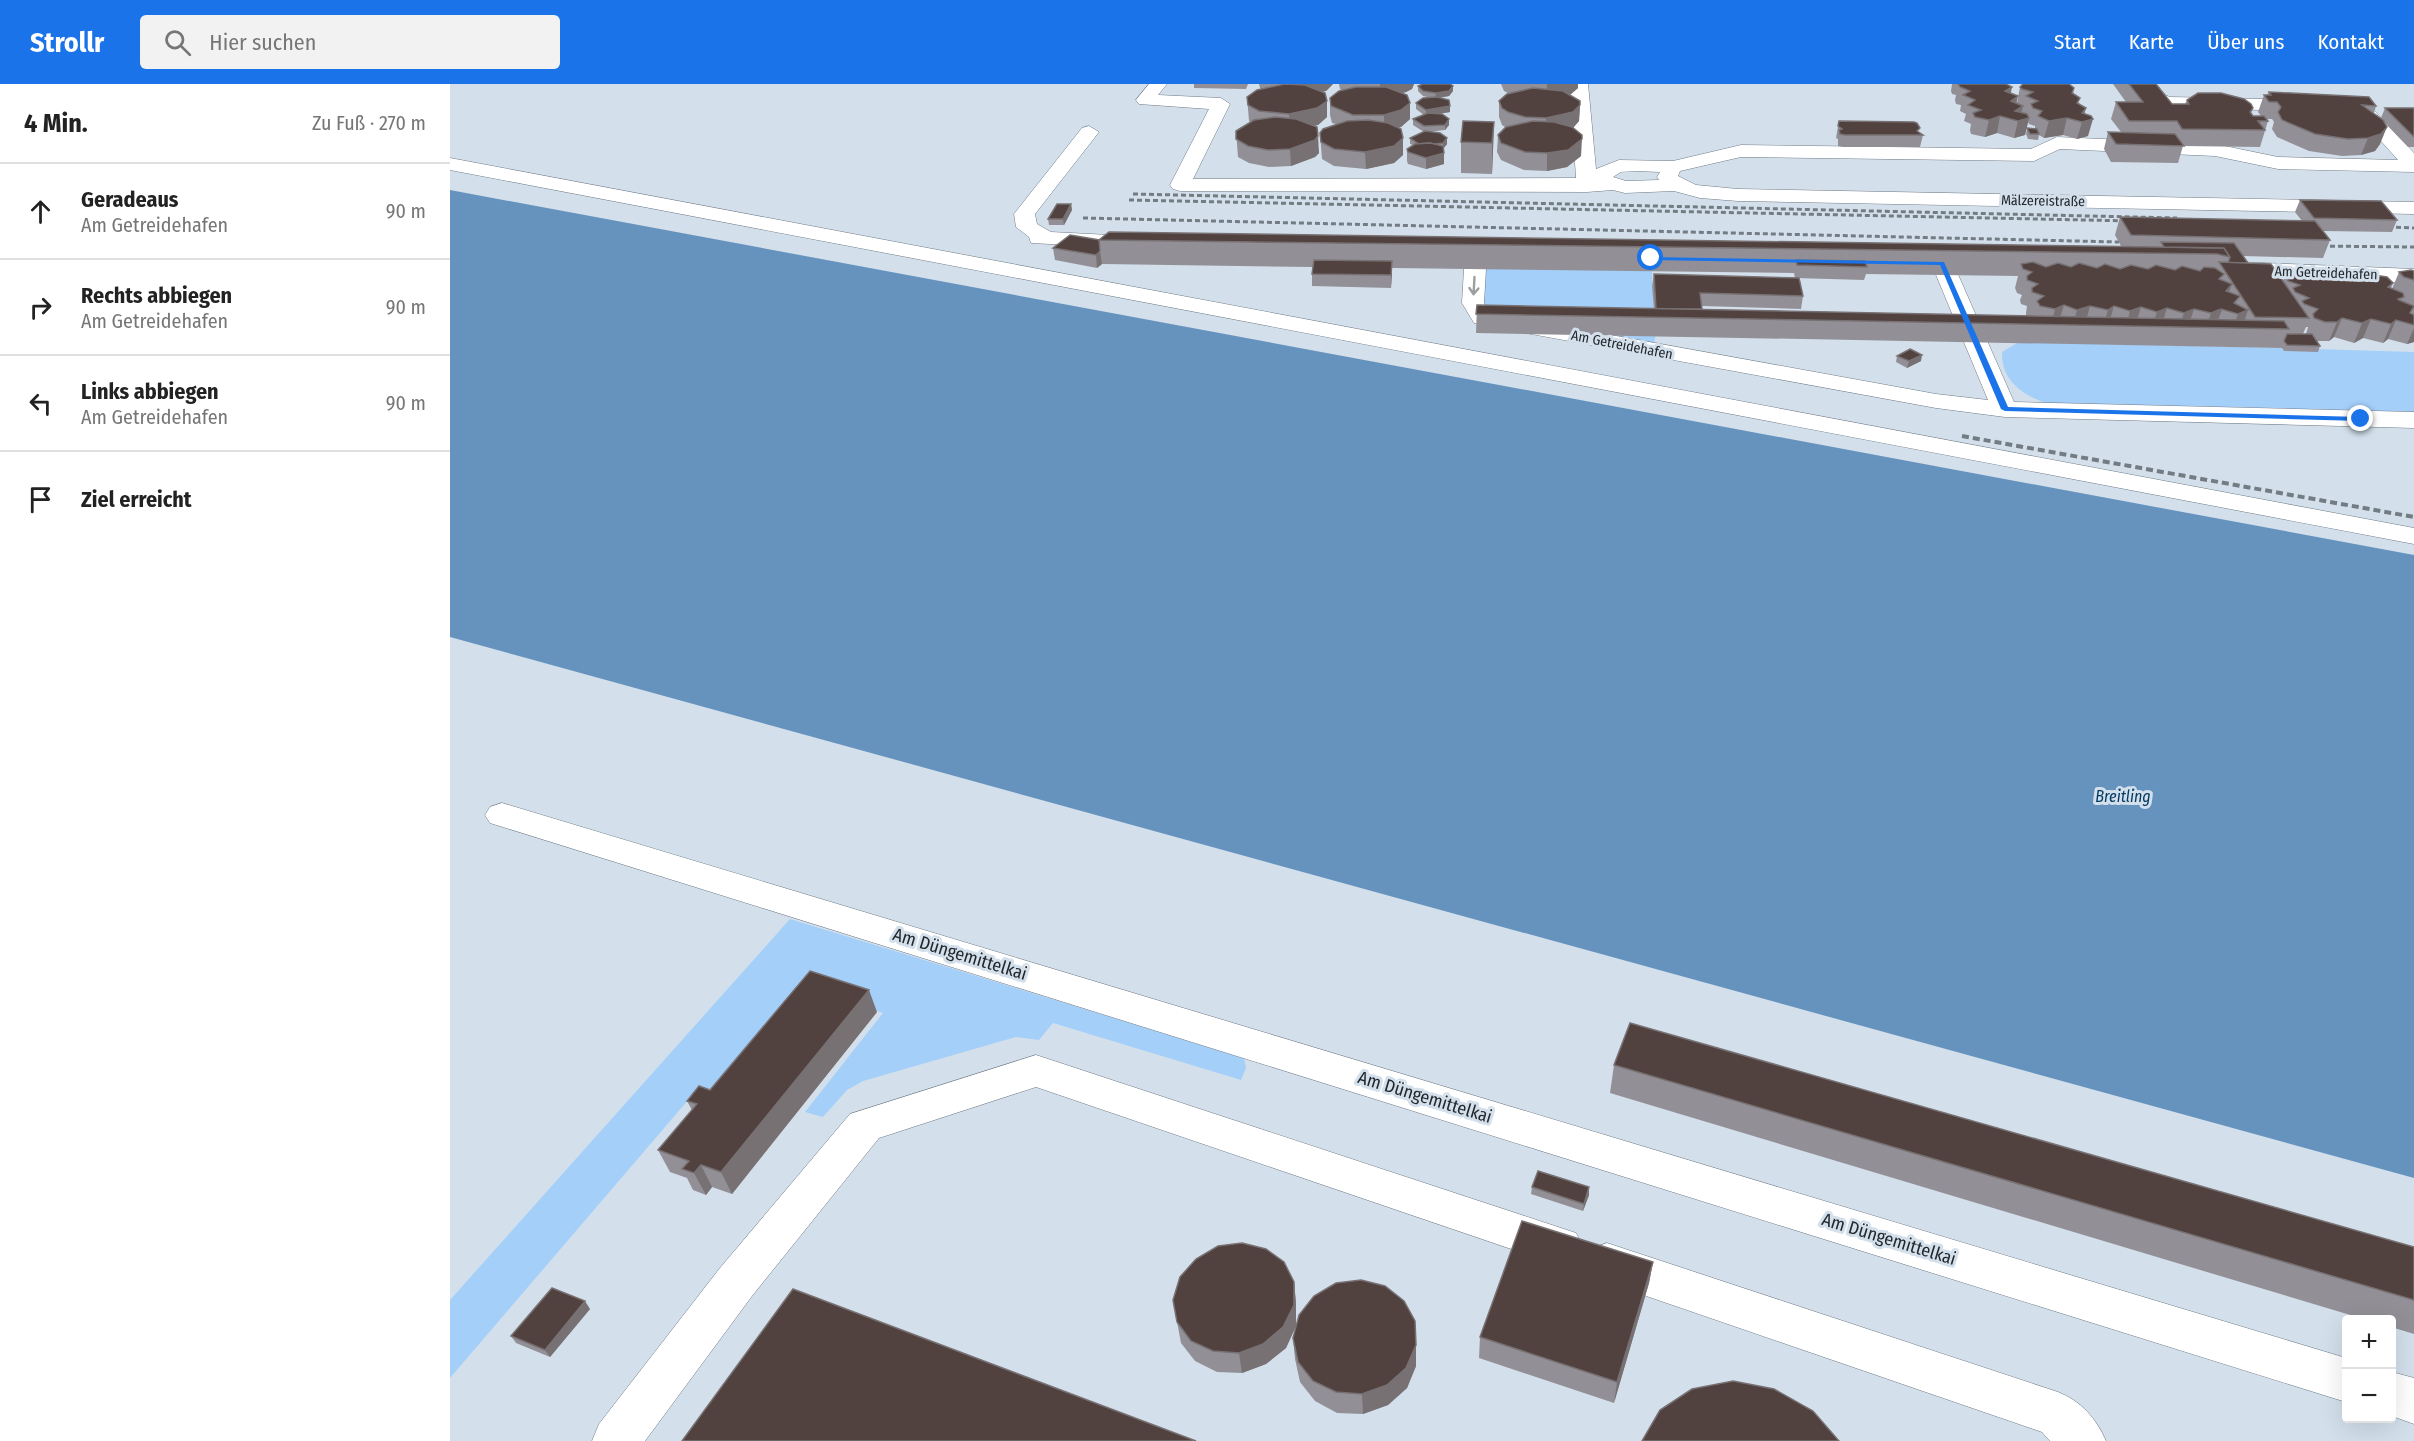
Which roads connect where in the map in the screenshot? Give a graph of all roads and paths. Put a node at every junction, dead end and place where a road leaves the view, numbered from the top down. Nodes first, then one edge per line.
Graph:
1 (1158, 84) edge
2 (1579, 84) edge
3 (2147, 84) edge
4 (2241, 104) junction
5 (2255, 121) edge
6 (1089, 132) dead end
7 (1805, 135) dead end
8 (2276, 147) dead end
9 (1776, 152) junction
10 (450, 164) edge
11 (2290, 164) junction
12 (2414, 165) edge
13 (1673, 176) junction
14 (1587, 186) junction
15 (2414, 208) edge
16 (1133, 242) edge
17 (1452, 251) edge
18 (1476, 252) junction
19 (1499, 253) edge
20 (1884, 262) edge
21 (1942, 263) junction
22 (1966, 263) edge
23 (2239, 269) edge
24 (2414, 276) edge
25 (1942, 322) edge
26 (1966, 322) junction
27 (2005, 409) junction
28 (2414, 420) edge
29 (2414, 536) edge
30 (502, 814) dead end
31 (2342, 1379) edge
32 (2396, 1396) edge
33 (2414, 1401) edge
34 (616, 1441) edge
35 (2082, 1441) edge

1 - 14 street, Mälzereistraße
2 - 14 street
3 - 4 street
4 - 5 street
4 - 12 street
6 - 16 street
7 - 9 street
8 - 11 street
9 - 11 street
9 - 13 street
10 - 29 street
11 - 12 street
13 - 14 street, Mälzereistraße
13 - 15 street, Mälzereistraße
17 - 18 street
18 - 19 street
18 -> 27 street, Am Getreidehafen
20 - 21 street
21 - 22 street
21 - 26 street
23 - 24 street, Am Getreidehafen
25 - 26 street
26 - 27 street
27 - 28 street, Am Getreidehafen
30 - 31 street, Am Düngemittelkai
32 - 33 street
34 - 35 street

